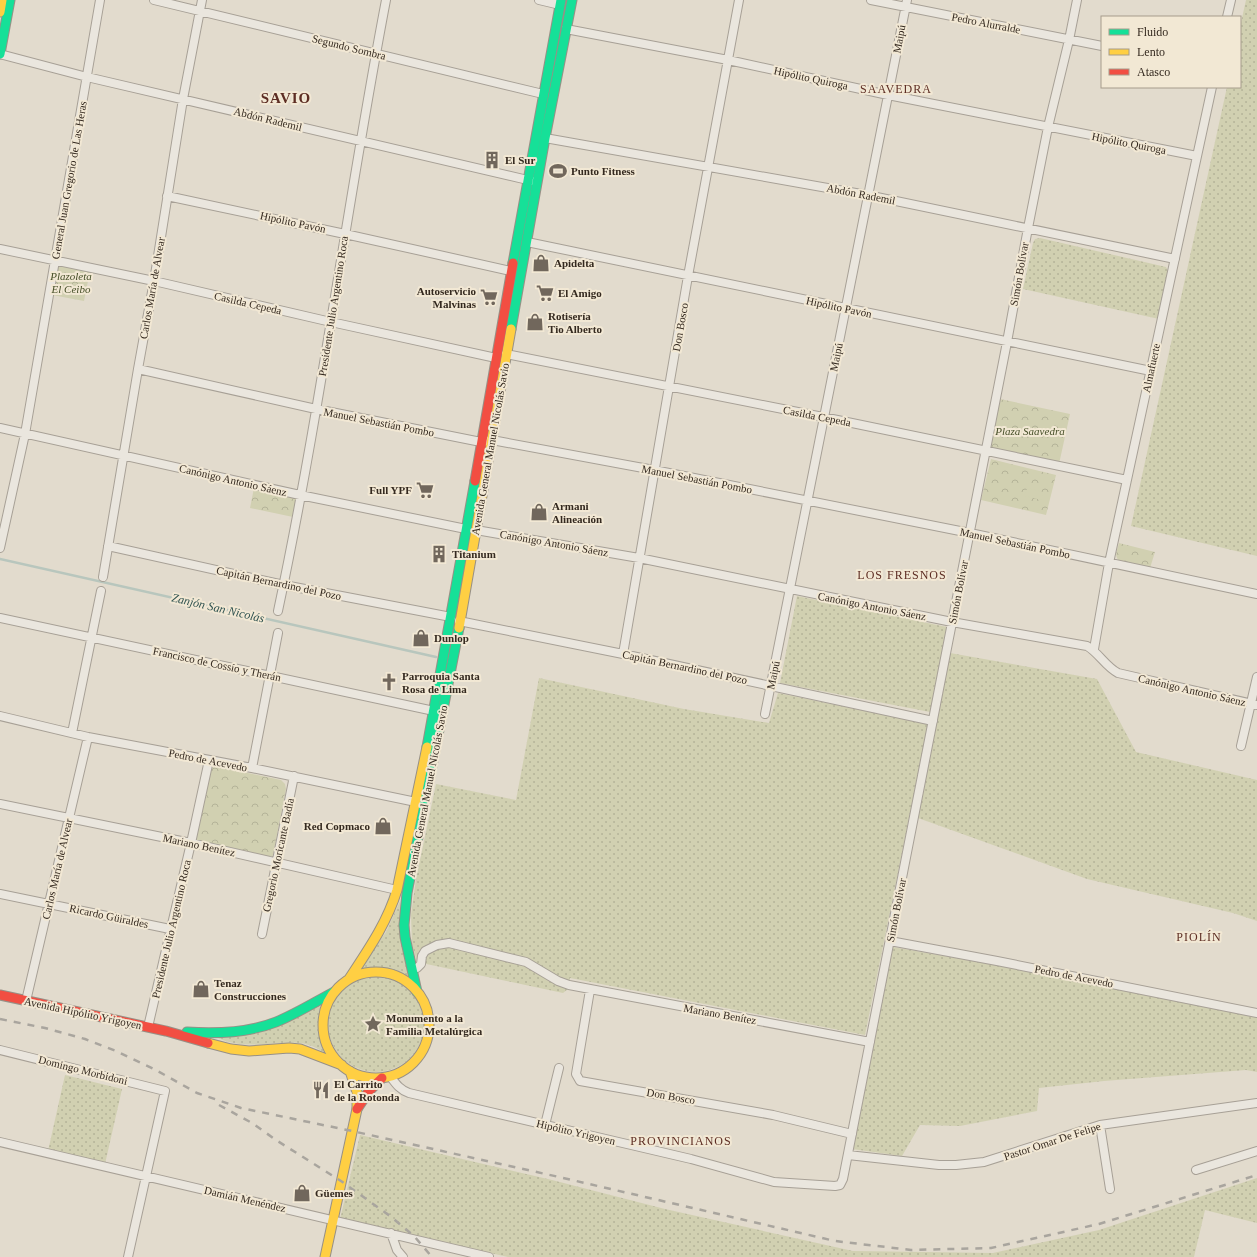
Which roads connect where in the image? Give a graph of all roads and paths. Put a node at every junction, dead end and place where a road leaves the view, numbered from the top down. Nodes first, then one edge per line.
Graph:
1 (2, 0) edge
2 (10, 0) edge
3 (100, 0) edge
4 (154, 0) edge
5 (202, 0) edge
6 (386, 0) edge
7 (539, 0) edge
8 (572, 0) edge
9 (739, 0) edge
10 (871, 0) edge
11 (1076, 0) edge
12 (1231, 0) edge
13 (561, 2) edge
14 (906, 4) edge
15 (200, 10) junction
16 (0, 12) edge
17 (1227, 16) edge
18 (566, 29) junction
19 (2, 40) edge
20 (1069, 40) junction
21 (1101, 46) edge
22 (0, 54) edge
23 (376, 54) junction
24 (728, 60) junction
25 (87, 77) junction
26 (1212, 88) edge
27 (543, 94) junction
28 (888, 95) junction
29 (183, 99) junction
30 (1048, 127) junction
31 (545, 138) junction
32 (360, 142) junction
33 (1197, 156) junction
34 (709, 166) junction
35 (533, 181) junction
36 (867, 195) junction
37 (168, 196) junction
38 (1028, 228) junction
39 (345, 234) junction
40 (527, 242) junction
41 (0, 249) edge
42 (55, 259) junction
43 (1175, 259) junction
44 (511, 271) junction
45 (688, 276) junction
46 (154, 281) junction
47 (846, 308) junction
48 (331, 322) junction
49 (1007, 342) junction
50 (506, 354) junction
51 (496, 358) junction
52 (138, 369) junction
53 (1151, 372) junction
54 (670, 386) junction
55 (316, 409) junction
56 (823, 417) junction
57 (0, 428) edge
58 (25, 434) junction
59 (492, 440) junction
60 (481, 442) junction
61 (985, 450) junction
62 (123, 455) junction
63 (654, 470) junction
64 (1127, 480) junction
65 (300, 496) junction
66 (806, 501) junction
67 (466, 529) junction
68 (476, 530) junction
69 (970, 533) junction
70 (108, 546) junction
71 (0, 548) edge
72 (639, 558) junction
73 (1109, 563) junction
74 (103, 577) dead end
75 (284, 585) junction
76 (790, 590) junction
77 (101, 591) dead end
78 (1257, 594) edge
79 (278, 611) dead end
80 (0, 618) edge
81 (455, 619) junction
82 (952, 622) junction
83 (278, 633) dead end
84 (91, 637) junction
85 (1094, 649) junction
86 (623, 654) junction
87 (270, 676) junction
88 (1257, 677) edge
89 (770, 685) junction
90 (1254, 705) edge
91 (434, 711) junction
92 (765, 714) dead end
93 (0, 716) edge
94 (933, 721) junction
95 (72, 733) junction
96 (88, 737) junction
97 (1241, 746) dead end
98 (209, 760) junction
99 (252, 768) junction
100 (294, 776) junction
101 (416, 802) junction
102 (0, 804) edge
103 (69, 818) junction
104 (191, 843) junction
105 (276, 862) junction
106 (397, 890) junction
107 (0, 894) edge
108 (49, 904) junction
109 (170, 929) junction
110 (262, 934) dead end
111 (890, 941) junction
112 (412, 968) junction
113 (349, 979) junction
114 (590, 990) junction
115 (335, 991) junction
116 (417, 992) junction
117 (0, 995) edge
118 (26, 1000) junction
119 (1257, 1012) edge
120 (148, 1027) junction
121 (166, 1031) junction
122 (870, 1042) junction
123 (0, 1050) edge
124 (342, 1065) junction
125 (559, 1068) dead end
126 (350, 1071) junction
127 (386, 1077) junction
128 (1257, 1103) edge
129 (357, 1109) junction
130 (545, 1125) junction
131 (1100, 1125) junction
132 (852, 1134) junction
133 (0, 1142) edge
134 (1257, 1151) edge
135 (848, 1155) junction
136 (1196, 1170) dead end
137 (146, 1176) junction
138 (840, 1185) joint
139 (1110, 1189) dead end
140 (332, 1220) junction
141 (391, 1233) junction
142 (464, 1254) edge
143 (128, 1257) edge
144 (324, 1257) edge
145 (403, 1257) edge
146 (489, 1257) edge

1 - 16 main road
2 - 19 main road
3 - 25 street, General Juan Gregorio de Las Heras
4 - 15 street, Segundo Sombra
5 - 15 street, Carlos María de Alvear
6 - 23 street, Presidente Julio Argentino Roca
7 - 13 street
8 - 18 main road, Avenida General Manuel Nicolás Savio
9 - 24 street, Don Bosco
10 - 14 street, Pedro Alurralde
11 - 20 street, Simón Bolívar
12 - 17 street
13 - 27 main road, Avenida General Manuel Nicolás Savio
14 - 20 street, Pedro Alurralde
14 - 28 street, Maipú
15 - 23 street, Segundo Sombra
15 - 29 street, Carlos María de Alvear
18 - 24 street, Hipólito Quiroga
18 - 31 main road, Avenida General Manuel Nicolás Savio
19 - 22 main road
20 - 21 street, Pedro Alurralde
20 - 30 street, Simón Bolívar
22 - 25 street, Abdón Rademil
23 - 27 street, Segundo Sombra
23 - 32 street, Presidente Julio Argentino Roca
24 - 28 street, Hipólito Quiroga
24 - 34 street, Don Bosco
25 - 29 street, Abdón Rademil
25 - 42 street, General Juan Gregorio de Las Heras
26 - 33 street, Almafuerte
27 - 35 main road, Avenida General Manuel Nicolás Savio
28 - 30 street, Hipólito Quiroga
28 - 36 street, Maipú
29 - 32 street, Abdón Rademil
29 - 37 street, Carlos María de Alvear
30 - 33 street, Hipólito Quiroga
30 - 38 street, Simón Bolívar
31 - 34 street, Abdón Rademil
31 - 35 main road, Avenida General Manuel Nicolás Savio
32 - 35 street, Abdón Rademil
32 - 39 street, Presidente Julio Argentino Roca
33 - 43 street, Almafuerte
34 - 36 street, Abdón Rademil
34 - 45 street, Don Bosco
35 - 40 main road, Avenida General Manuel Nicolás Savio
35 - 44 main road, Avenida General Manuel Nicolás Savio
36 - 38 street, Abdón Rademil
36 - 47 street, Maipú
37 - 39 street, Hipólito Pavón
37 - 46 street, Carlos María de Alvear
38 - 43 street, Abdón Rademil
38 - 49 street, Simón Bolívar
39 - 44 street, Hipólito Pavón
39 - 48 street, Presidente Julio Argentino Roca
40 - 45 street, Hipólito Pavón
40 - 50 main road, Avenida General Manuel Nicolás Savio
41 - 42 street, Casilda Cepeda
42 - 46 street, Casilda Cepeda
42 - 58 street, General Juan Gregorio de Las Heras
43 - 53 street, Almafuerte
44 - 51 main road, Avenida General Manuel Nicolás Savio
45 - 47 street, Hipólito Pavón
45 - 54 street, Don Bosco
46 - 48 street, Casilda Cepeda
46 - 52 street, Carlos María de Alvear
47 - 49 street, Hipólito Pavón
47 - 56 street, Maipú
48 - 51 street, Casilda Cepeda
48 - 55 street, Presidente Julio Argentino Roca
49 - 53 street, Hipólito Pavón
49 - 61 street, Simón Bolívar
50 - 54 street, Casilda Cepeda
50 - 59 main road, Avenida General Manuel Nicolás Savio
51 - 60 main road, Avenida General Manuel Nicolás Savio
52 - 55 street, Manuel Sebastián Pombo
52 - 62 street, Carlos María de Alvear
53 - 64 street, Almafuerte
54 - 56 street, Casilda Cepeda
54 - 63 street, Don Bosco
55 - 60 street, Manuel Sebastián Pombo
55 - 65 street, Presidente Julio Argentino Roca
56 - 61 street, Casilda Cepeda
56 - 66 street, Maipú
57 - 58 street, Canónigo Antonio Sáenz
58 - 62 street, Canónigo Antonio Sáenz
58 - 71 street, General Juan Gregorio de Las Heras
59 - 60 street, Manuel Sebastián Pombo
59 - 63 street, Manuel Sebastián Pombo
59 - 68 main road, Avenida General Manuel Nicolás Savio
60 - 67 main road, Avenida General Manuel Nicolás Savio
61 - 64 street, Casilda Cepeda
61 - 69 street, Simón Bolívar
62 - 65 street, Canónigo Antonio Sáenz
62 - 70 street, Carlos María de Alvear
63 - 66 street, Manuel Sebastián Pombo
63 - 72 street, Don Bosco
64 - 73 street, Almafuerte
65 - 67 street, Canónigo Antonio Sáenz
65 - 75 street, Presidente Julio Argentino Roca
66 - 69 street, Manuel Sebastián Pombo
66 - 76 street, Maipú
67 - 81 main road, Avenida General Manuel Nicolás Savio
68 - 72 street, Canónigo Antonio Sáenz
68 - 81 main road, Avenida General Manuel Nicolás Savio
69 - 73 street, Manuel Sebastián Pombo
69 - 82 street, Simón Bolívar
70 - 74 street, Carlos María de Alvear
70 - 75 street, Capitán Bernardino del Pozo
72 - 76 street, Canónigo Antonio Sáenz
72 - 86 street, Don Bosco
73 - 78 street, Manuel Sebastián Pombo
73 - 85 street, Almafuerte
75 - 79 street, Presidente Julio Argentino Roca
75 - 81 street, Capitán Bernardino del Pozo
76 - 82 street, Canónigo Antonio Sáenz
76 - 89 street, Maipú
77 - 84 street
80 - 84 street, Francisco de Cossío y Therán
81 - 86 street, Capitán Bernardino del Pozo
81 - 91 main road, Avenida General Manuel Nicolás Savio
81 - 112 main road, Avenida General Manuel Nicolás Savio
82 - 85 street, Canónigo Antonio Sáenz
82 - 94 street, Simón Bolívar
83 - 87 street
84 - 87 street, Francisco de Cossío y Therán
84 - 95 street
85 - 90 street, Canónigo Antonio Sáenz
86 - 89 street, Capitán Bernardino del Pozo
87 - 91 street, Francisco de Cossío y Therán
87 - 99 street
88 - 90 street
89 - 92 street, Maipú
89 - 94 street, Capitán Bernardino del Pozo
90 - 97 street
91 - 101 main road, Avenida General Manuel Nicolás Savio
93 - 95 street, Pedro de Acevedo
94 - 111 street, Simón Bolívar
95 - 96 street, Pedro de Acevedo
96 - 98 street, Pedro de Acevedo
96 - 103 street, Carlos María de Alvear
98 - 99 street, Pedro de Acevedo
98 - 104 street, Presidente Julio Argentino Roca
99 - 100 street, Pedro de Acevedo
100 - 101 street, Pedro de Acevedo
100 - 105 street, Gregorio Moricante Badía
101 - 106 main road, Avenida General Manuel Nicolás Savio
102 - 103 street, Mariano Benítez
103 - 104 street, Mariano Benítez
103 - 108 street, Carlos María de Alvear
104 - 105 street, Mariano Benítez
104 - 109 street, Presidente Julio Argentino Roca
105 - 106 street, Mariano Benítez
105 - 110 street, Gregorio Moricante Badía
106 - 113 main road, Avenida General Manuel Nicolás Savio
107 - 108 street, Ricardo Güiraldes
108 - 109 street, Ricardo Güiraldes
108 - 118 street, Carlos María de Alvear
109 - 120 street, Presidente Julio Argentino Roca
111 - 119 street, Pedro de Acevedo
111 - 122 street, Simón Bolívar
112 - 114 street, Mariano Benítez
112 - 116 main road, Avenida General Manuel Nicolás Savio
113 - 115 main road, Avenida General Manuel Nicolás Savio
113 - 116 main road, Avenida General Manuel Nicolás Savio
114 - 122 street, Mariano Benítez
114 - 132 street, Don Bosco
115 - 121 main road, Avenida Hipólito Yrigoyen
115 - 124 main road, Avenida General Manuel Nicolás Savio
116 - 127 main road, Avenida General Manuel Nicolás Savio
117 - 118 main road, Avenida Hipólito Yrigoyen
118 - 120 main road, Avenida Hipólito Yrigoyen
120 - 121 main road, Avenida Hipólito Yrigoyen
121 - 124 main road, Avenida Hipólito Yrigoyen
122 - 132 street, Simón Bolívar
123 - 137 street, Domingo Morbidoni
124 - 126 main road, Avenida General Manuel Nicolás Savio
125 - 130 street
126 - 127 main road, Avenida General Manuel Nicolás Savio
126 - 129 main road, Avenida General Manuel Nicolás Savio
127 - 129 main road, Avenida General Manuel Nicolás Savio
127 - 130 street, Hipólito Yrigoyen
128 - 131 street, Pastor Omar De Felipe
129 - 140 main road, Avenida General Manuel Nicolás Savio
130 - 138 street, Hipólito Yrigoyen
131 - 135 street, Pastor Omar De Felipe
131 - 139 street
132 - 135 street, Simón Bolívar
133 - 137 street, Damián Menéndez
134 - 136 street
135 - 138 street, Simón Bolívar
137 - 140 street, Damián Menéndez
137 - 143 street
140 - 141 street, Damián Menéndez
140 - 144 main road, Avenida General Manuel Nicolás Savio
141 - 142 street, Damián Menéndez
141 - 145 street
142 - 146 street, Damián Menéndez

